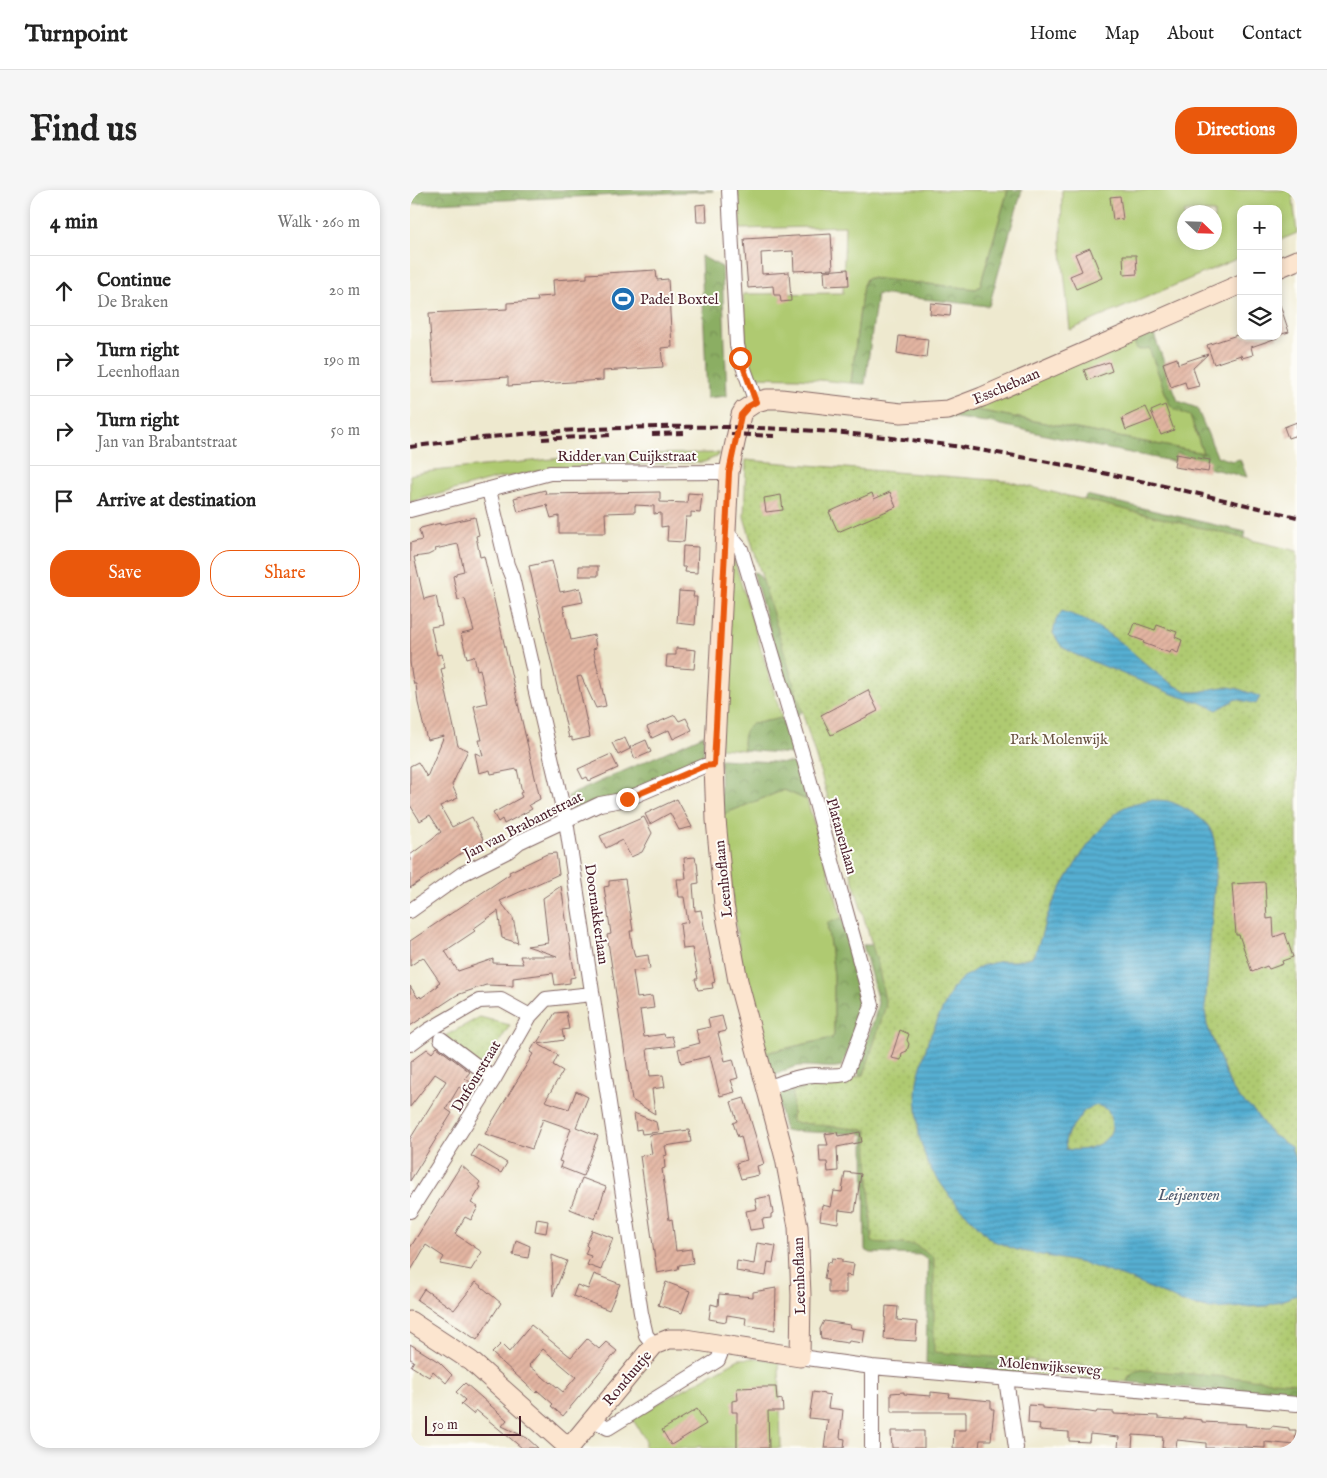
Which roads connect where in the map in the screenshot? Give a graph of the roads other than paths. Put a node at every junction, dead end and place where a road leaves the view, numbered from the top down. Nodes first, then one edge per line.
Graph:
1 (729, 190) edge
2 (1297, 260) edge
3 (1282, 266) edge
4 (1237, 286) edge
5 (756, 402) junction
6 (729, 472) junction
7 (489, 490) junction
8 (410, 510) edge
9 (726, 532) junction
10 (714, 765) junction
11 (566, 821) junction
12 (410, 911) edge
13 (592, 994) junction
14 (530, 1016) junction
15 (441, 1039) dead end
16 (410, 1044) edge
17 (494, 1079) junction
18 (766, 1088) junction
19 (410, 1211) edge
20 (410, 1320) edge
21 (654, 1345) junction
22 (724, 1345) junction
23 (800, 1357) junction
24 (872, 1367) junction
25 (1006, 1379) junction
26 (1297, 1404) edge
27 (592, 1419) junction
28 (569, 1448) edge
29 (872, 1448) edge
30 (1016, 1448) edge

1 - 5 street
2 - 3 street
4 - 5 street, Esschebaan
5 - 6 street, Leenhoflaan
6 - 7 street, Ridder van Cuijkstraat
6 - 9 street, Leenhoflaan
7 - 8 street, Ridder van Cuijkstraat
7 - 11 street, Doornakkerlaan
9 - 10 street, Leenhoflaan
9 - 18 street, Platanenlaan
10 - 11 street, Jan van Brabantstraat
10 - 18 street, Leenhoflaan
11 - 12 street, Jan van Brabantstraat
11 - 13 street, Doornakkerlaan
13 - 14 street, Dufourstraat
13 - 21 street, Doornakkerlaan
14 - 16 street
14 - 17 street, Dufourstraat
15 - 17 street
17 - 19 street, Dufourstraat
18 - 23 street, Leenhoflaan
20 - 28 street
21 - 22 street, Ronduutje
21 - 27 street, Ronduutje
22 - 23 street, Ronduutje
22 - 27 street, Ronduutje
23 - 24 street, Molenwijkseweg
24 - 25 street, Molenwijkseweg
24 - 29 street
25 - 26 street, Molenwijkseweg
25 - 30 street
27 - 28 street, Ronduutje

